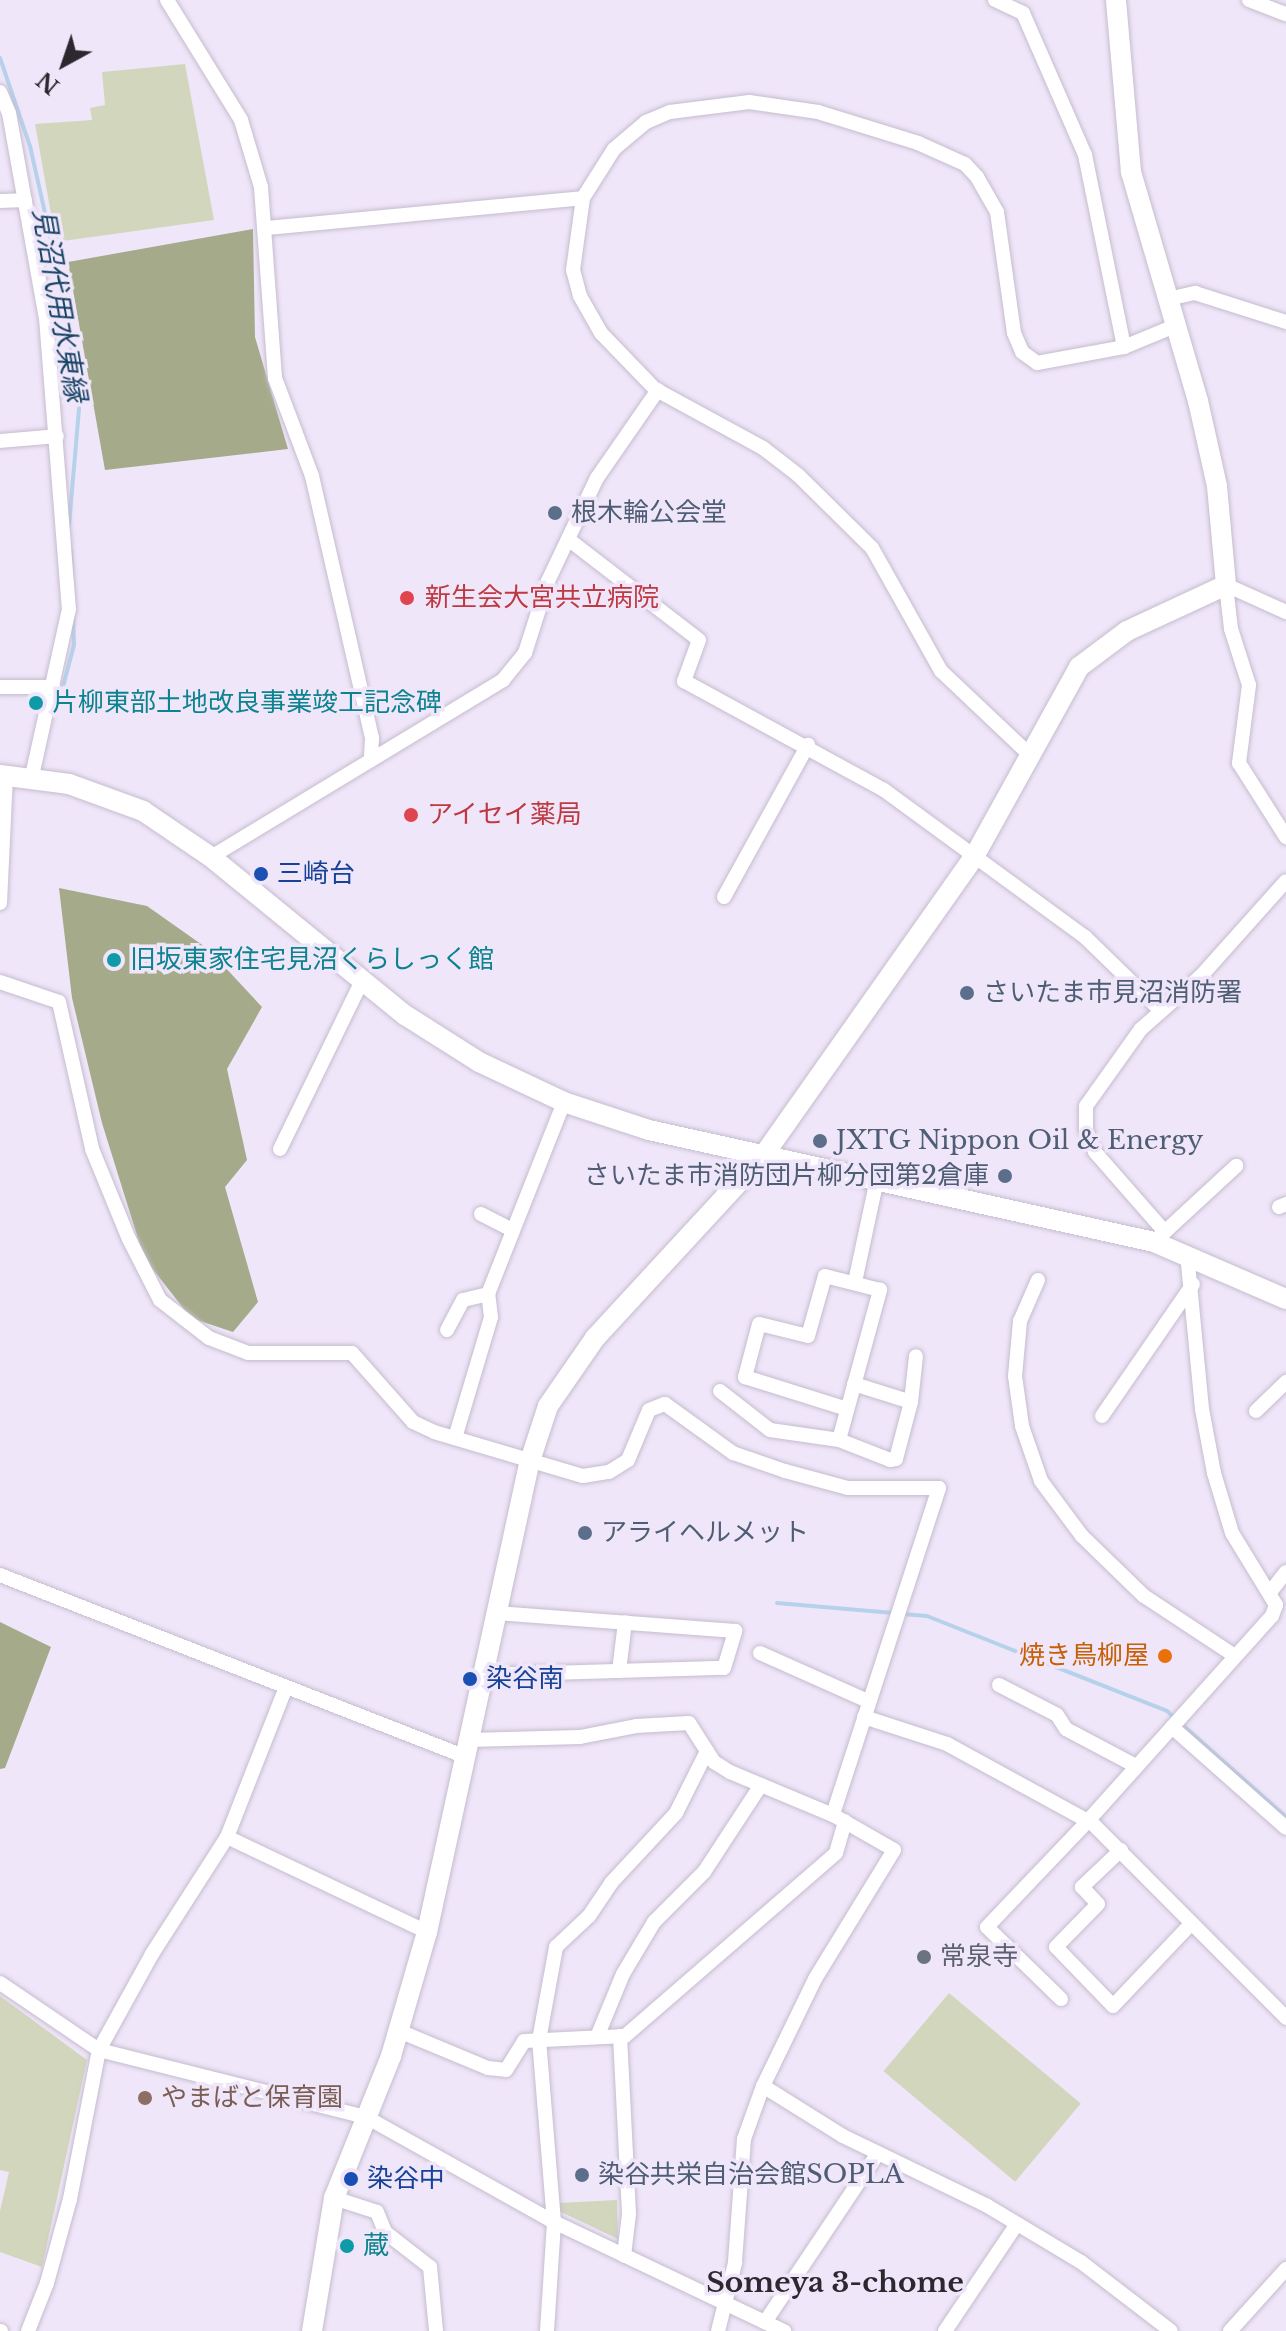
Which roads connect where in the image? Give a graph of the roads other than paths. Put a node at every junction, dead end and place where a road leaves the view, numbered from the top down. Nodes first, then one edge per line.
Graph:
1 (167, 0) edge
2 (995, 0) edge
3 (1116, 0) edge
4 (1249, 0) edge
5 (1286, 14) edge
6 (0, 92) edge
7 (583, 198) junction
8 (25, 200) junction
9 (0, 201) edge
10 (266, 228) junction
11 (1168, 299) junction
12 (1286, 322) edge
13 (1177, 325) junction
14 (1124, 347) junction
15 (658, 390) junction
16 (57, 436) junction
17 (0, 441) edge
18 (568, 539) junction
19 (1226, 585) junction
20 (1286, 612) edge
21 (0, 687) edge
22 (53, 687) junction
23 (808, 745) junction
24 (1031, 756) junction
25 (371, 760) junction
26 (3, 775) edge
27 (32, 776) junction
28 (1286, 837) edge
29 (975, 855) junction
30 (211, 857) junction
31 (1286, 881) edge
32 (724, 897) dead end
33 (0, 903) edge
34 (362, 981) junction
35 (0, 982) edge
36 (1161, 1011) junction
37 (564, 1102) junction
38 (280, 1149) dead end
39 (763, 1156) junction
40 (1236, 1166) dead end
41 (877, 1179) junction
42 (481, 1214) dead end
43 (512, 1230) junction
44 (1159, 1237) junction
45 (1187, 1254) junction
46 (1038, 1280) dead end
47 (855, 1282) junction
48 (1193, 1284) junction
49 (488, 1294) junction
50 (1286, 1299) edge
51 (447, 1330) dead end
52 (916, 1356) dead end
53 (1286, 1382) edge
54 (854, 1384) junction
55 (720, 1391) dead end
56 (911, 1402) junction
57 (847, 1409) junction
58 (1256, 1411) dead end
59 (1102, 1416) dead end
60 (455, 1438) junction
61 (839, 1440) junction
62 (530, 1461) junction
63 (1286, 1572) edge
64 (0, 1575) edge
65 (1273, 1598) junction
66 (497, 1613) junction
67 (1286, 1620) edge
68 (625, 1622) junction
69 (760, 1653) dead end
70 (1235, 1656) junction
71 (619, 1671) junction
72 (483, 1675) junction
73 (999, 1685) dead end
74 (286, 1687) junction
75 (868, 1701) junction
76 (864, 1717) junction
77 (1172, 1727) junction
78 (467, 1748) junction
79 (707, 1751) junction
80 (1136, 1766) junction
81 (761, 1785) junction
82 (839, 1818) junction
83 (1086, 1823) junction
84 (1286, 1828) edge
85 (227, 1837) junction
86 (1121, 1850) junction
87 (1190, 1925) junction
88 (427, 1932) junction
89 (0, 1983) edge
90 (1061, 1999) dead end
91 (1286, 2018) edge
92 (399, 2031) junction
93 (620, 2036) junction
94 (597, 2037) junction
95 (539, 2040) junction
96 (99, 2050) junction
97 (763, 2086) junction
98 (366, 2117) junction
99 (878, 2153) junction
100 (334, 2198) junction
101 (554, 2222) junction
102 (1017, 2224) junction
103 (624, 2256) junction
104 (1286, 2269) edge
105 (725, 2304) junction
106 (765, 2322) junction
107 (28, 2331) edge
108 (312, 2331) edge
109 (436, 2331) edge
110 (547, 2331) edge
111 (718, 2331) edge
112 (784, 2331) edge
113 (945, 2331) edge
114 (1171, 2331) edge
115 (1230, 2331) edge

1 - 10 street
2 - 14 street
3 - 11 street
4 - 5 street
6 - 8 street
7 - 10 street
7 - 14 street
7 - 15 street
8 - 9 street
8 - 16 street
10 - 25 street
11 - 12 street
11 - 13 street
13 - 14 street
13 - 19 street
15 - 18 street
15 - 24 street
16 - 17 street
16 - 22 street
18 - 23 street
18 - 25 street
19 - 20 street
19 - 24 street
19 - 28 street
21 - 22 street
22 - 27 street
23 - 29 street
23 - 32 street
24 - 29 street
25 - 30 street
26 - 27 street
26 - 33 street
27 - 30 street
29 - 36 street
29 - 39 street
30 - 34 street
31 - 36 street
34 - 37 street
34 - 38 street
35 - 60 street
36 - 44 street
37 - 39 street
37 - 43 street
39 - 41 street
39 - 62 street
40 - 44 street
41 - 44 street
41 - 47 street
42 - 43 street
43 - 49 street
44 - 45 street
45 - 48 street
45 - 50 street
46 - 70 street
47 - 54 street
47 - 57 street
48 - 59 street
48 - 65 street
49 - 51 street
49 - 60 street
52 - 56 street
53 - 58 street
54 - 56 street
54 - 57 street
55 - 61 street
56 - 61 street
57 - 61 street
60 - 62 street
62 - 66 street
62 - 75 street
63 - 65 street
64 - 74 street
65 - 67 street
65 - 70 street
66 - 68 street
66 - 72 street
68 - 71 street
68 - 71 street
69 - 75 street
70 - 77 street
71 - 72 street
72 - 78 street
73 - 80 street
74 - 78 street
74 - 85 street
75 - 76 street
76 - 82 street
76 - 83 street
77 - 80 street
77 - 84 street
78 - 79 street
78 - 88 street
79 - 81 street
79 - 95 street
80 - 83 street
81 - 82 street
81 - 94 street
82 - 93 street
82 - 97 street
83 - 86 street
83 - 90 street
85 - 88 street
85 - 96 street
86 - 87 street
86 - 87 street
87 - 91 street
88 - 92 street
89 - 96 street
92 - 95 street
92 - 98 street
93 - 94 street
93 - 103 street
94 - 95 street
95 - 101 street
96 - 98 street
96 - 107 street
97 - 99 street
97 - 105 street
98 - 100 street
98 - 101 street
99 - 102 street
99 - 106 street
100 - 108 street
100 - 109 street
101 - 103 street
101 - 110 street
102 - 113 street
102 - 114 street
103 - 105 street
104 - 115 street
105 - 106 street
105 - 111 street
106 - 112 street

